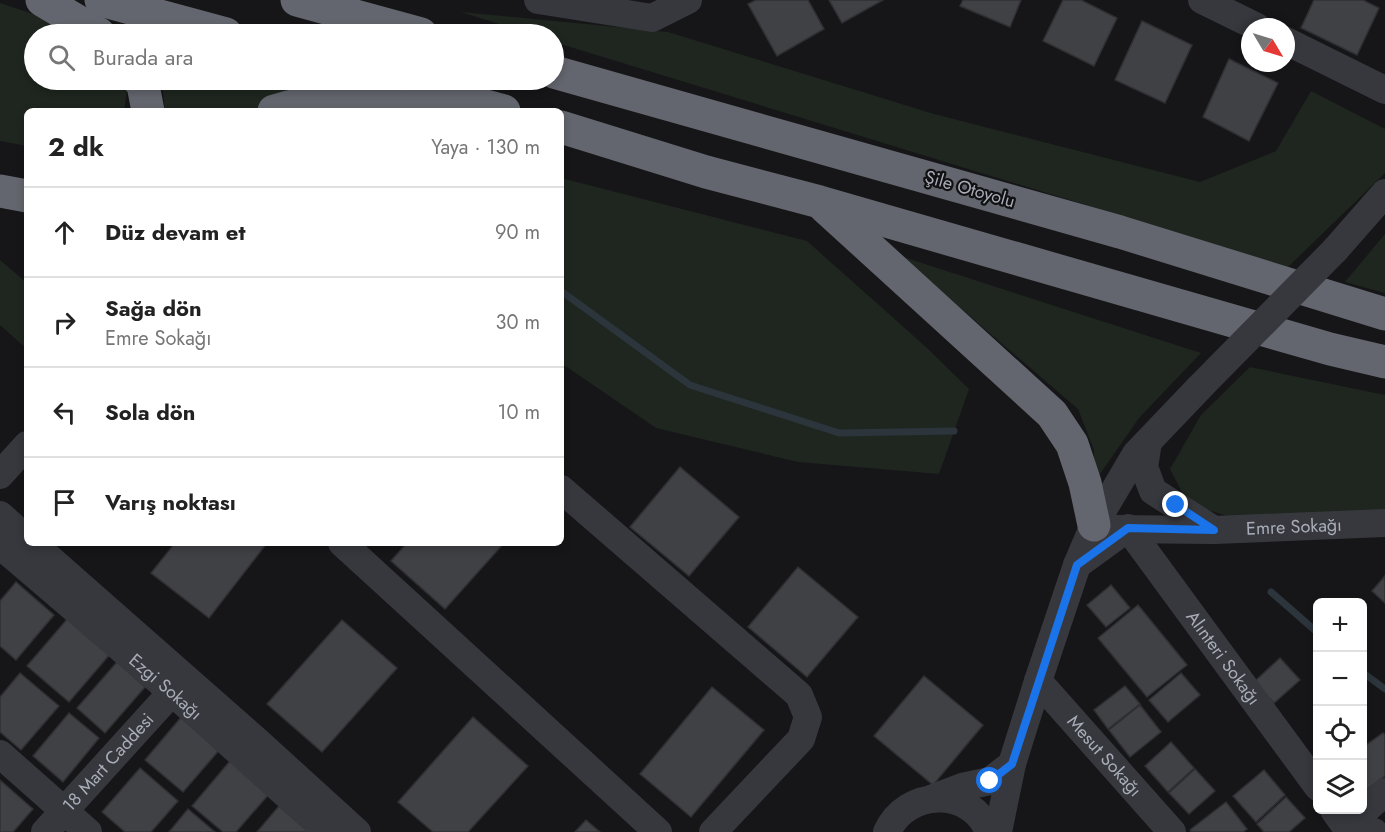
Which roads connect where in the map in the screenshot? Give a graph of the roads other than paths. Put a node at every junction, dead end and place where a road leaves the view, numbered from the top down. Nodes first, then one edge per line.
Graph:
1 (42, 0) edge
2 (101, 0) edge
3 (297, 0) edge
4 (357, 0) edge
5 (538, 0) edge
6 (688, 0) edge
7 (1202, 0) edge
8 (629, 7) edge
9 (1241, 19) edge
10 (82, 24) edge
11 (189, 24) edge
12 (384, 24) edge
13 (400, 24) edge
14 (1295, 45) edge
15 (564, 75) edge
16 (144, 90) edge
17 (426, 90) edge
18 (1385, 90) edge
19 (147, 108) edge
20 (283, 108) edge
21 (401, 108) edge
22 (493, 108) edge
23 (566, 129) edge
24 (0, 174) edge
25 (24, 178) edge
26 (0, 191) edge
27 (1385, 193) edge
28 (24, 195) edge
29 (820, 202) junction
30 (1385, 314) edge
31 (1385, 362) edge
32 (1148, 442) junction
33 (24, 448) edge
34 (0, 475) edge
35 (564, 492) edge
36 (0, 515) edge
37 (1385, 523) edge
38 (1094, 525) junction
39 (1128, 528) junction
40 (1214, 530) junction
41 (24, 536) edge
42 (0, 545) edge
43 (35, 546) edge
44 (345, 546) edge
45 (1077, 565) junction
46 (1038, 681) junction
47 (172, 692) junction
48 (0, 754) edge
49 (1012, 764) junction
50 (1313, 782) edge
51 (1385, 792) edge
52 (933, 798) junction
53 (64, 811) junction
54 (1353, 822) edge
55 (45, 832) edge
56 (88, 832) edge
57 (327, 832) edge
58 (357, 832) edge
59 (657, 832) edge
60 (713, 832) edge
61 (886, 832) edge
62 (989, 832) edge
63 (998, 832) edge
64 (1172, 832) edge

1 - 10 highway
2 - 11 highway
3 - 12 highway
4 - 13 highway
5 - 8 street
6 - 8 street
7 - 9 street
14 - 18 street
15 - 30 highway, Şile Otoyolu
16 - 19 highway
17 - 22 highway
20 - 21 highway
23 - 29 highway
24 - 25 highway
26 - 28 highway
27 - 32 street, bridge
29 - 31 highway
29 - 38 highway
32 - 38 street
32 - 40 street
33 - 34 street
35 - 60 street
36 - 41 street
37 - 40 street, Emre Sokağı
38 - 39 street, Emre Sokağı
38 - 45 street
39 - 40 street, Emre Sokağı
39 - 45 street
39 - 50 street, Alınteri Sokağı
42 - 47 street, Ezgi Sokağı
43 - 58 street, Ezgi Sokağı
44 - 59 street
45 - 46 street
46 - 49 street
46 - 64 street, Mesut Sokağı
47 - 53 street, 18 Mart Caddesi
47 - 57 street, Ezgi Sokağı
48 - 53 street
49 - 52 street
49 - 63 street
51 - 54 street
52 - 61 street
52 - 62 street
53 - 55 street, 18 Mart Caddesi
53 - 56 street

